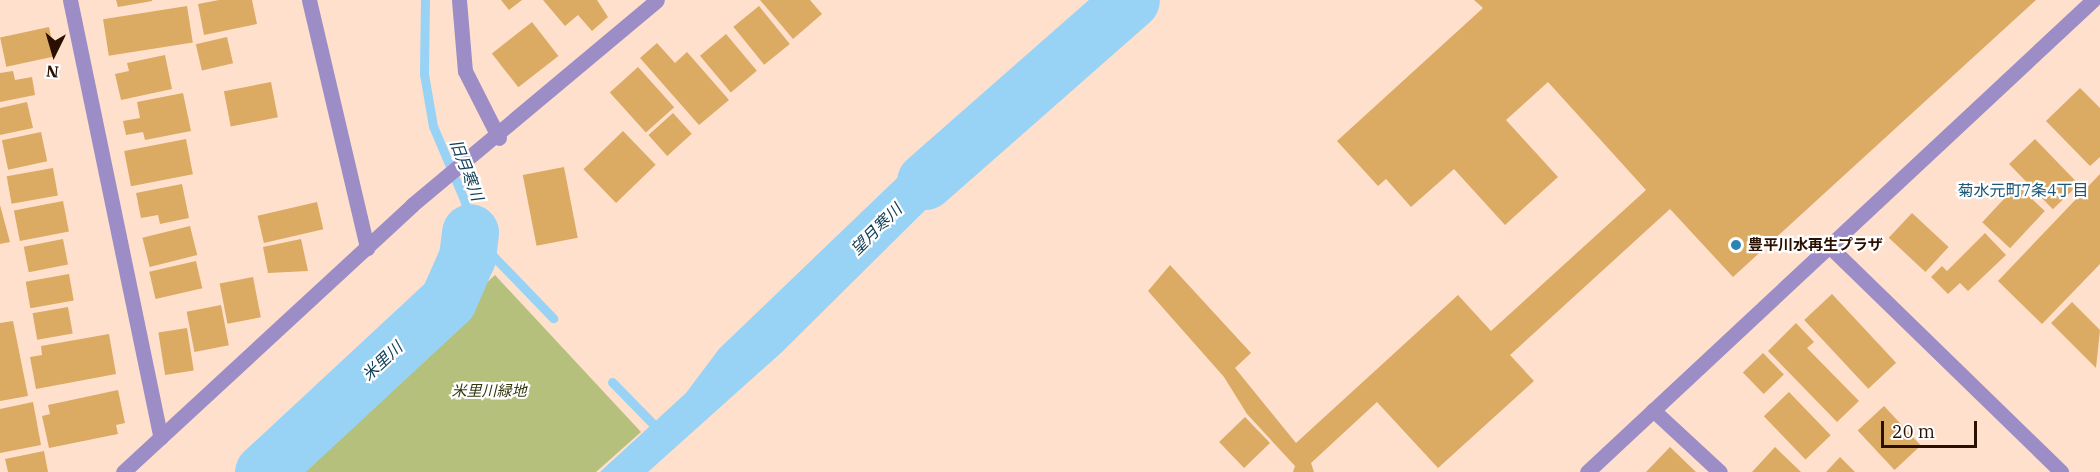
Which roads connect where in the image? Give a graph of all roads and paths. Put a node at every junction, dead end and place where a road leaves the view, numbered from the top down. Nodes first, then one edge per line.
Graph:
1 (70, 0) edge
2 (309, 0) edge
3 (459, 0) edge
4 (657, 0) edge
5 (2095, 3) edge
6 (499, 138) junction
7 (1829, 246) junction
8 (367, 248) junction
9 (1653, 410) junction
10 (161, 438) junction
11 (123, 472) edge
12 (1587, 472) edge
13 (1720, 472) edge
14 (2061, 472) edge

1 - 10 street
2 - 8 street
3 - 6 street
4 - 6 street
5 - 7 street
6 - 8 street
7 - 9 street
7 - 14 street
8 - 10 street
9 - 12 street
9 - 13 street
10 - 11 street

